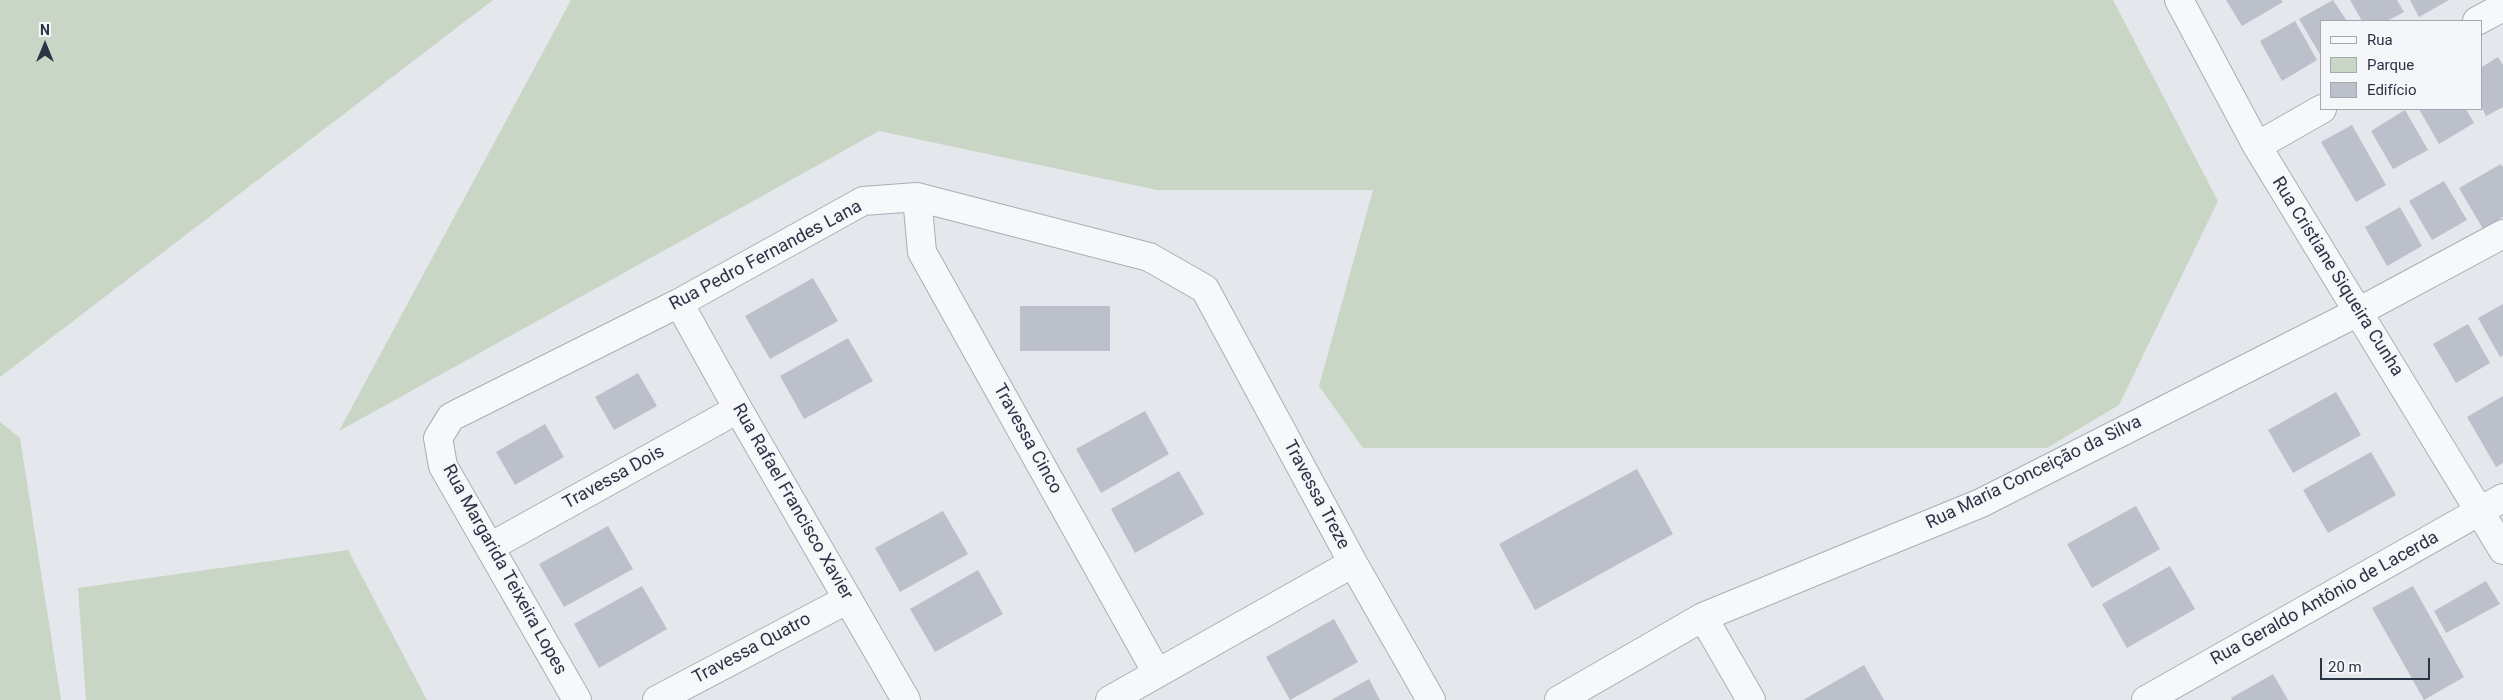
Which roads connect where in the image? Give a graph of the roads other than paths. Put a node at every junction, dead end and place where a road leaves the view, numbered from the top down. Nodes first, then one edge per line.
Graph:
1 (2179, 0) edge
2 (2503, 7) edge
3 (2479, 20) edge
4 (2320, 110) edge
5 (2257, 146) junction
6 (917, 197) junction
7 (2503, 234) edge
8 (1205, 289) joint
9 (679, 303) junction
10 (2358, 312) junction
11 (738, 409) junction
12 (438, 438) joint
13 (2492, 505) edge
14 (490, 547) junction
15 (2503, 550) edge
16 (1353, 563) junction
17 (848, 599) junction
18 (1704, 617) junction
19 (1157, 673) junction
20 (577, 700) edge
21 (657, 700) edge
22 (906, 700) edge
23 (1110, 700) edge
24 (1431, 700) edge
25 (1560, 700) edge
26 (1751, 700) edge
27 (2146, 700) edge

1 - 5 street, Rua Cristiane Siqueira Cunha
2 - 3 street
4 - 5 street
5 - 10 street, Rua Cristiane Siqueira Cunha
6 - 8 street, Rua Pedro Fernandes Lana
6 - 9 street, Rua Pedro Fernandes Lana
6 - 19 street, Travessa Cinco
7 - 10 street, Rua Maria Conceição da Silva
8 - 16 street, Travessa Treze
9 - 11 street, Rua Rafael Francisco Xavier
9 - 12 street, Rua Pedro Fernandes Lana
10 - 13 street, Rua Cristiane Siqueira Cunha
10 - 18 street, Rua Maria Conceição da Silva
11 - 14 street, Travessa Dois
11 - 17 street, Rua Rafael Francisco Xavier
12 - 14 street, Rua Margarida Teixeira Lopes
13 - 15 street, Rua Cristiane Siqueira Cunha
13 - 27 street, Rua Geraldo Antônio de Lacerda
14 - 20 street, Rua Margarida Teixeira Lopes
16 - 19 street
16 - 24 street, Travessa Treze
17 - 21 street, Travessa Quatro
17 - 22 street, Rua Rafael Francisco Xavier
18 - 25 street, Rua Maria Conceição da Silva
18 - 26 street
19 - 23 street

